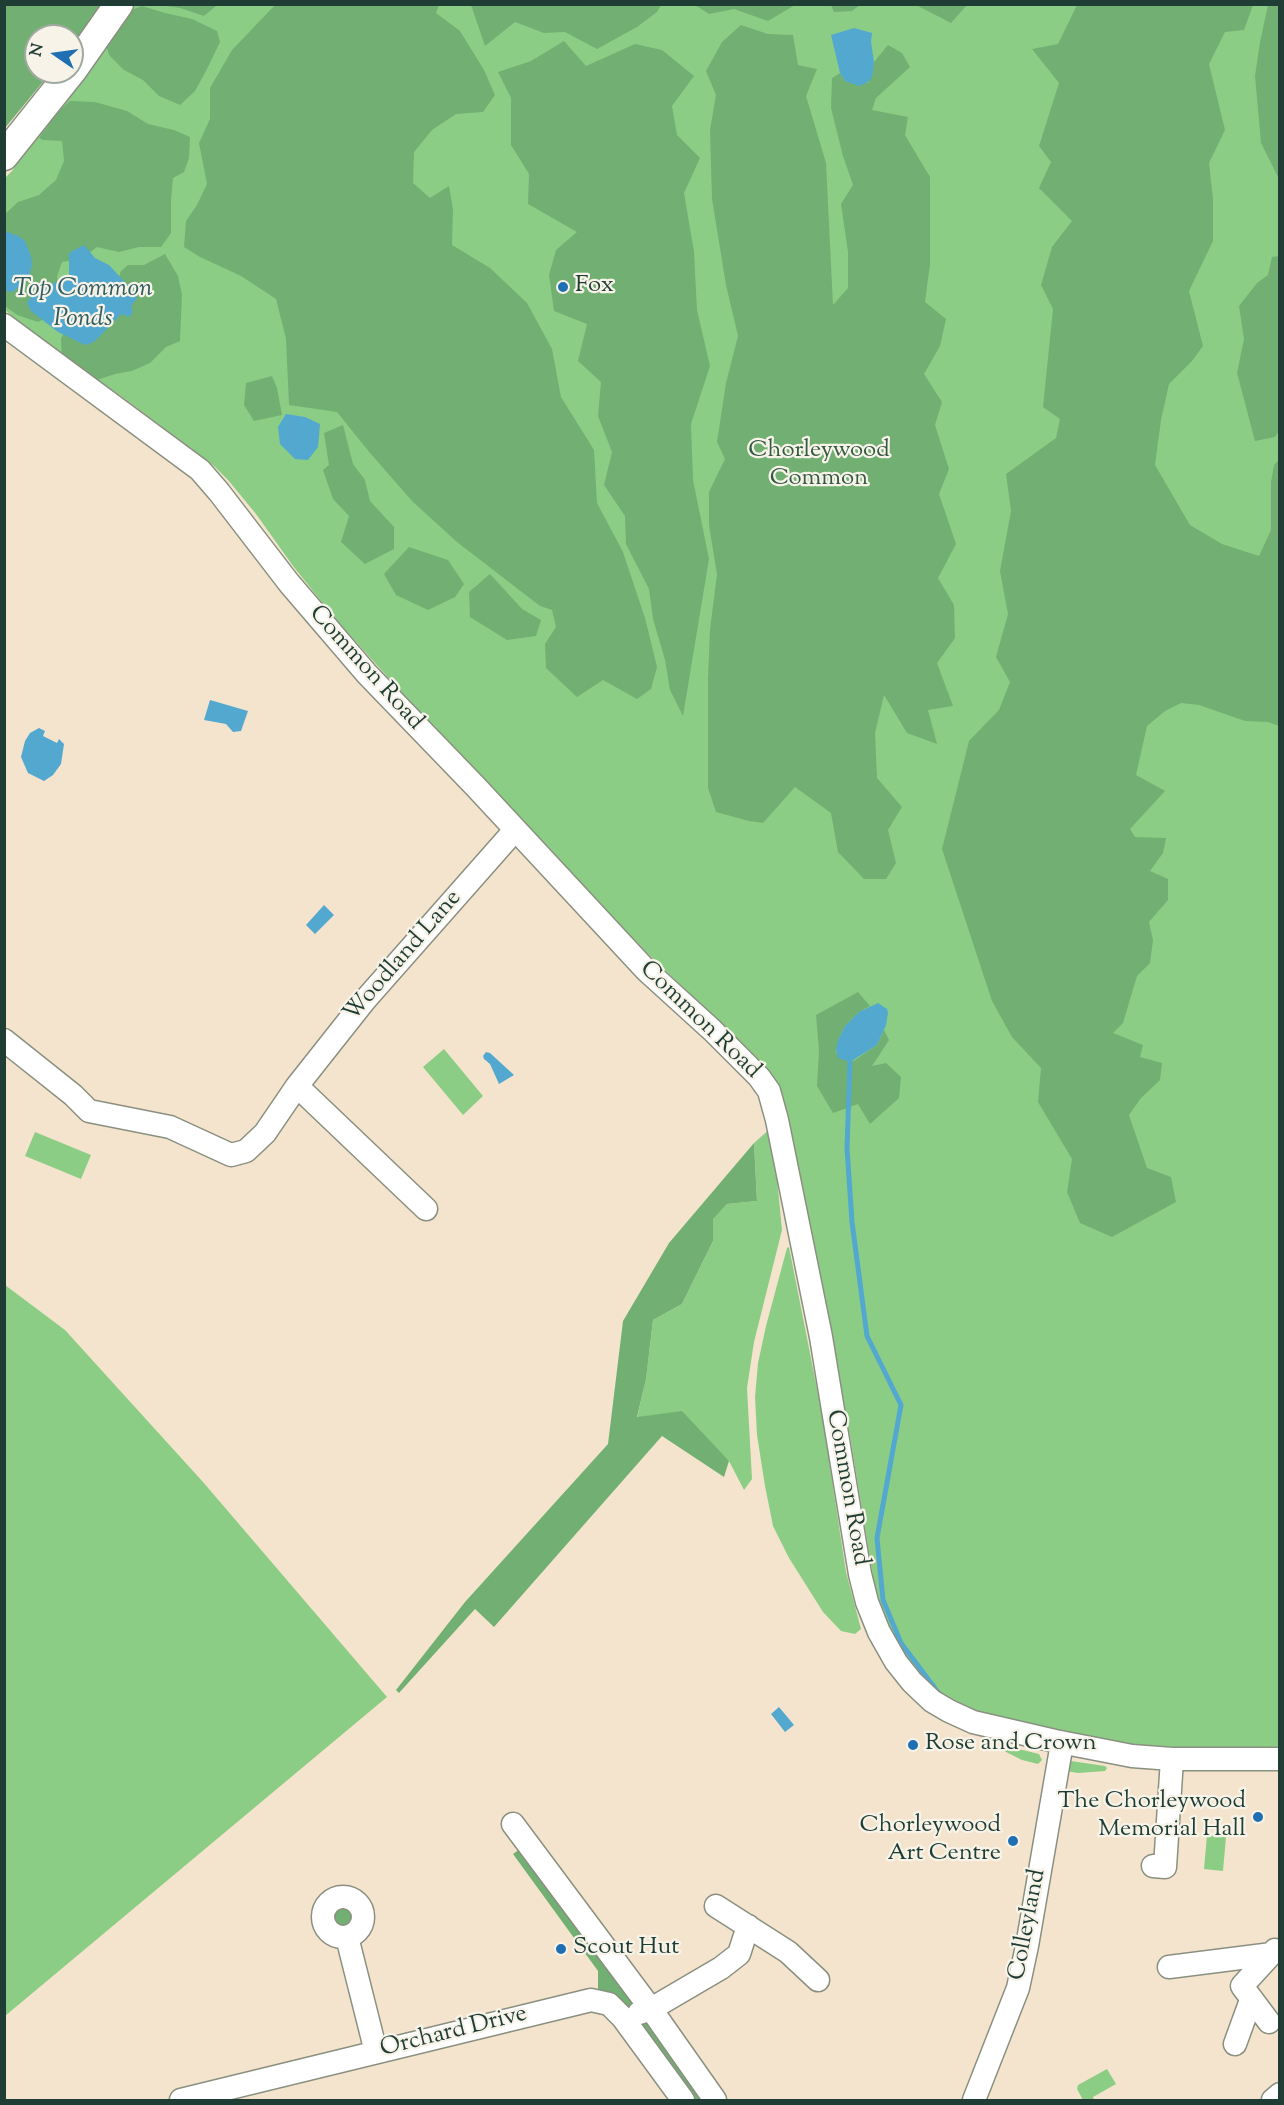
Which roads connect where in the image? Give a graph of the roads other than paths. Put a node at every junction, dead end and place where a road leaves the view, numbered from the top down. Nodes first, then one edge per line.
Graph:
1 (119, 4) edge
2 (84, 54) edge
3 (62, 84) edge
4 (4, 156) edge
5 (4, 325) edge
6 (515, 830) junction
7 (4, 1040) edge
8 (297, 1086) junction
9 (426, 1209) dead end
10 (1062, 1743) junction
11 (1172, 1759) junction
12 (1280, 1759) edge
13 (513, 1824) dead end
14 (1168, 1859) dead end
15 (716, 1906) dead end
16 (748, 1926) junction
17 (347, 1937) dead end
18 (1276, 1949) edge
19 (1169, 1967) dead end
20 (818, 1980) dead end
21 (1251, 2000) junction
22 (651, 2009) junction
23 (623, 2018) junction
24 (1269, 2022) dead end
25 (1235, 2044) dead end
26 (376, 2052) junction
27 (1280, 2094) edge
28 (182, 2100) edge
29 (683, 2100) edge
30 (715, 2100) edge
31 (974, 2100) edge
32 (1273, 2100) edge

1 - 2 main road
3 - 4 main road
5 - 6 street, Common Road
6 - 8 street, Woodland Lane
6 - 10 street, Common Road
7 - 8 street, Woodland Lane
8 - 9 street
10 - 11 street, Common Road
10 - 31 street, Colleyland
11 - 12 street, Common Road
11 - 14 street
13 - 22 street
15 - 16 street
16 - 20 street
16 - 22 street
17 - 26 street
18 - 19 street
18 - 21 street
21 - 24 street
21 - 25 street
22 - 23 street
22 - 30 street
23 - 26 street, Orchard Drive
23 - 29 street, Orchard Drive
26 - 28 street, Orchard Drive
27 - 32 street

